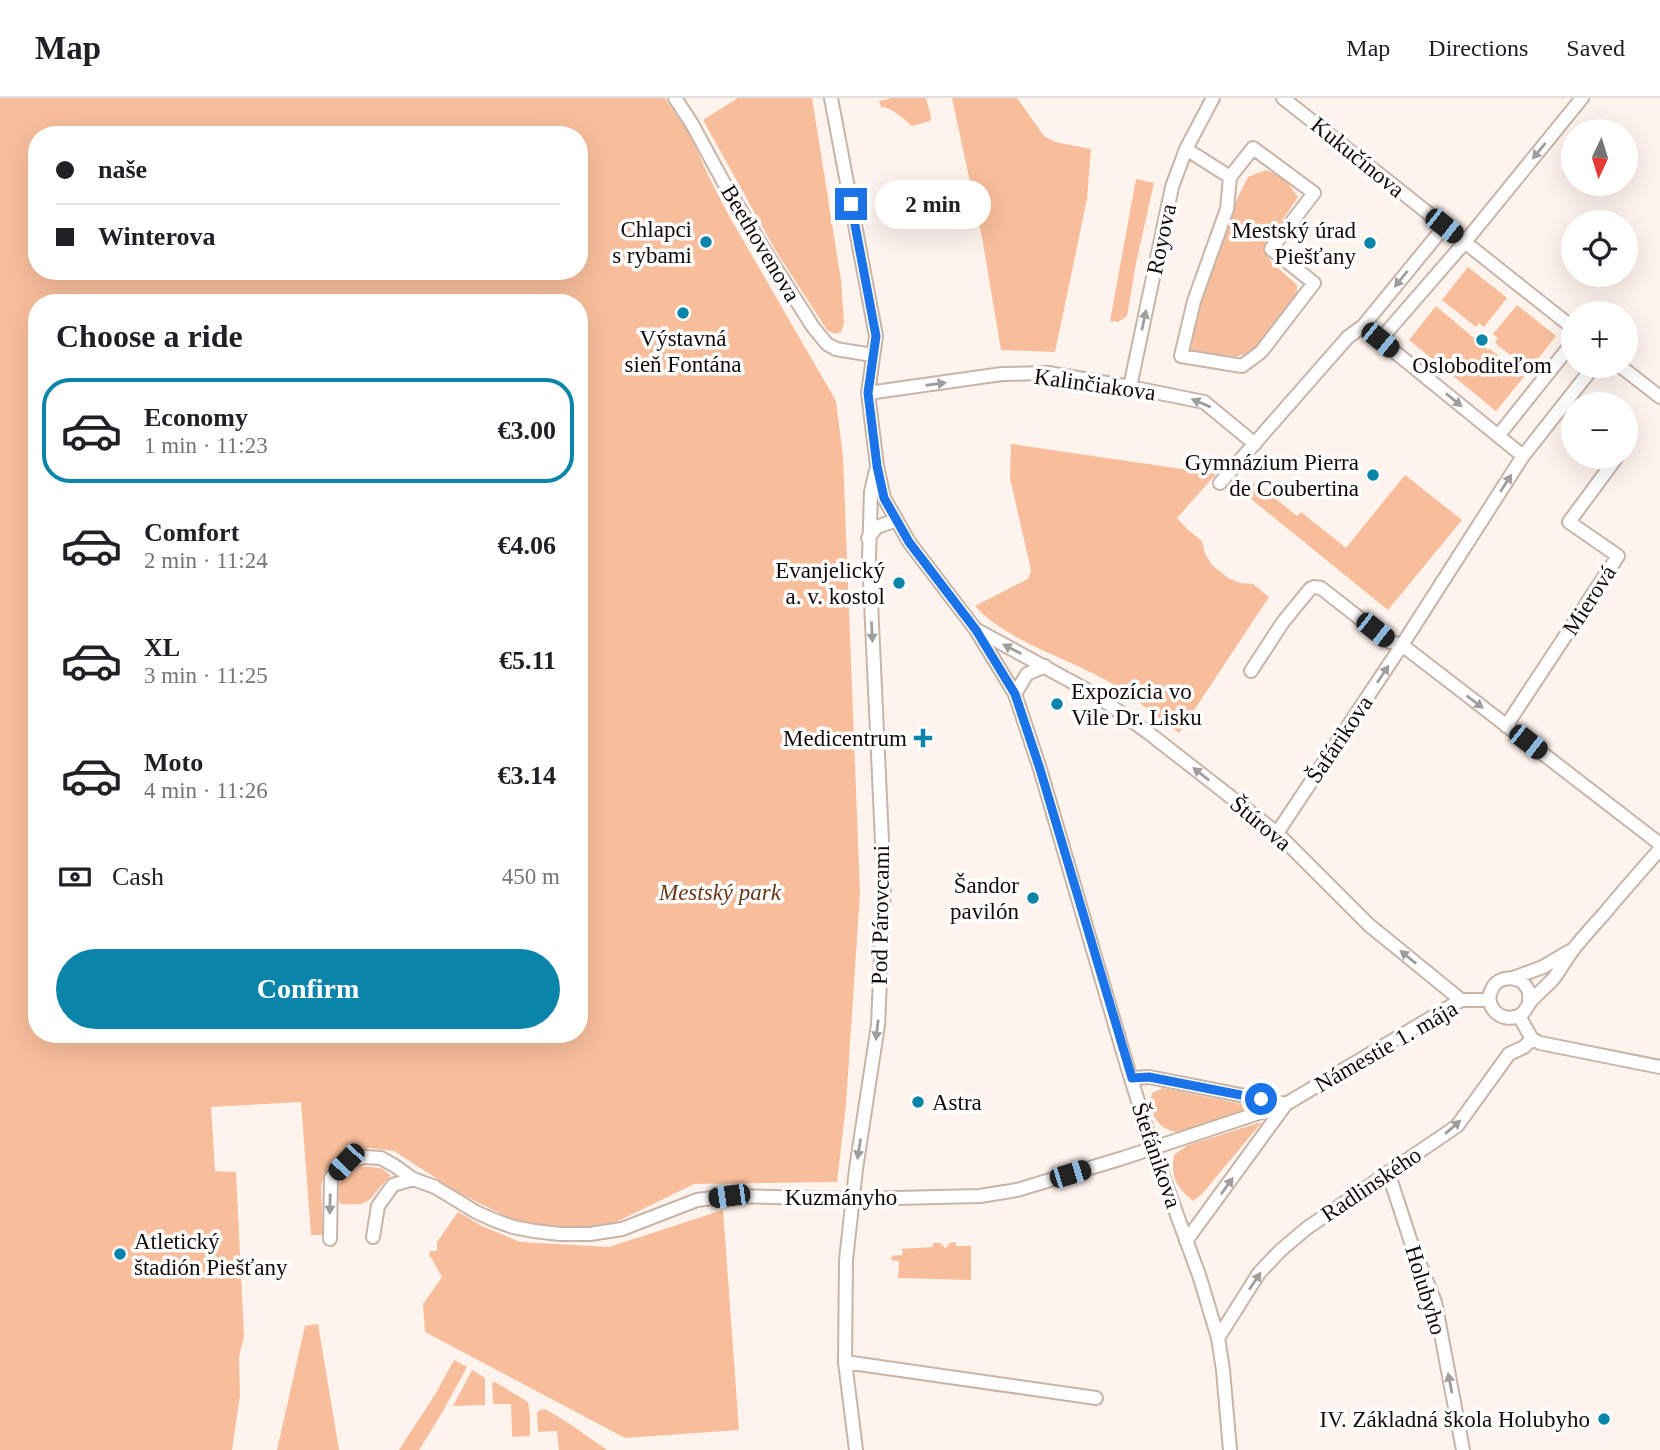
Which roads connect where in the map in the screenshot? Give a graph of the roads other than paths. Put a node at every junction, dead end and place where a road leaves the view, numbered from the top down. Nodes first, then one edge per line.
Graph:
1 (675, 98) edge
2 (831, 98) edge
3 (1213, 98) edge
4 (1283, 98) edge
5 (1582, 98) edge
6 (1185, 149) junction
7 (1230, 177) junction
8 (1444, 226) junction
9 (1465, 242) junction
10 (1561, 318) edge
11 (1363, 326) junction
12 (1380, 340) junction
13 (873, 355) junction
14 (1561, 357) edge
15 (1585, 378) edge
16 (1635, 378) edge
17 (1130, 387) junction
18 (868, 393) junction
19 (1660, 397) edge
20 (1498, 436) junction
21 (1255, 443) junction
22 (1523, 456) junction
23 (877, 466) junction
24 (1607, 469) edge
25 (1220, 483) dead end
26 (896, 520) junction
27 (868, 538) junction
28 (976, 630) junction
29 (1402, 645) junction
30 (1045, 666) junction
31 (1251, 671) dead end
32 (1015, 694) junction
33 (1506, 726) junction
34 (1277, 833) junction
35 (1660, 846) edge
36 (1573, 949) junction
37 (1513, 978) junction
38 (1461, 1000) junction
39 (1489, 1000) junction
40 (1529, 1003) junction
41 (1519, 1016) junction
42 (1532, 1039) junction
43 (1660, 1067) edge
44 (1132, 1078) junction
45 (1286, 1104) junction
46 (1153, 1149) junction
47 (1388, 1172) junction
48 (413, 1179) junction
49 (853, 1199) junction
50 (373, 1237) dead end
51 (330, 1239) dead end
52 (1186, 1241) junction
53 (1218, 1338) junction
54 (845, 1362) junction
55 (1096, 1398) dead end
56 (856, 1450) edge
57 (1230, 1450) edge
58 (1463, 1450) edge

1 - 13 street, Beethovenova
2 - 13 street
3 - 6 street, Royova
4 - 8 street, Kukučínova
5 -> 9 street
6 - 7 street
17 -> 6 street, Royova
7 - 7 street
8 - 9 street, Kukučínova
8 -> 11 street
9 - 10 street, Kukučínova
9 - 12 street
11 - 12 street
11 - 21 street
12 -> 20 street
13 - 18 street
14 - 20 street
15 - 22 street, Šafárikova
16 - 19 street
18 -> 17 street, Kalinčiakova
21 -> 17 street, Kalinčiakova
18 - 23 street
20 - 22 street
21 - 25 street
29 -> 22 street, Šafárikova
23 - 26 street, Štefánikova
23 - 27 street, Pod Párovcami
24 - 33 street, Mierová
26 - 27 street
26 - 28 street, Štefánikova
27 -> 49 street, Pod Párovcami
30 -> 28 street, Štúrova
28 - 32 street, Štefánikova
29 - 31 street
29 -> 33 street
34 -> 29 street, Šafárikova
30 - 32 street
34 -> 30 street, Štúrova
32 - 44 street, Štefánikova
33 - 35 street
38 -> 34 street, Štúrova
35 - 36 street
36 - 37 street
36 - 40 street
37 - 39 street
37 - 40 street
38 - 39 street, Námestie 1. mája
38 - 45 street, Námestie 1. mája
39 - 41 street
40 - 41 street
41 - 42 street
42 - 43 street
47 -> 42 street, Radlinského
44 - 45 street
44 - 46 street, Štefánikova
45 - 46 street, Námestie 1. mája
52 -> 45 street, Námestie 1. mája
46 - 49 street, Kuzmányho
46 - 52 street, Štefánikova
53 -> 47 street, Radlinského
58 -> 47 street, Holubyho
48 - 49 street, Kuzmányho
48 - 50 street
48 -> 51 street, Kuzmányho
49 - 54 street, Pod Párovcami
52 - 53 street, Štefánikova
53 - 57 street, Štefánikova
54 - 55 street
54 - 56 street, Pod Párovcami

